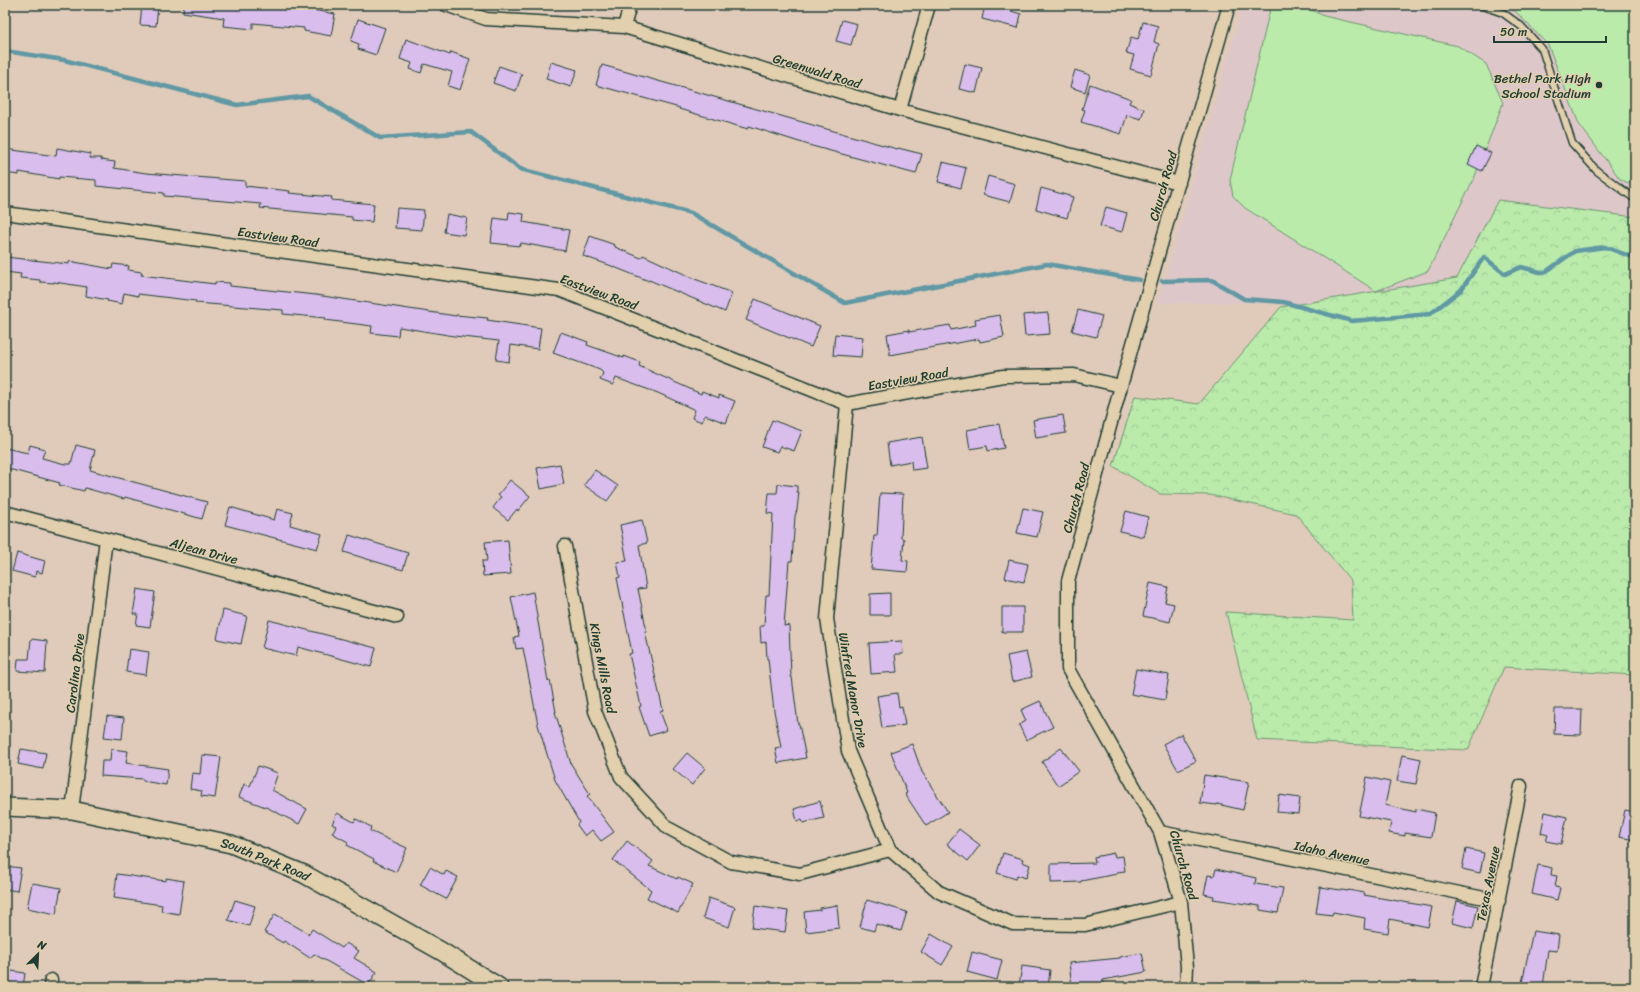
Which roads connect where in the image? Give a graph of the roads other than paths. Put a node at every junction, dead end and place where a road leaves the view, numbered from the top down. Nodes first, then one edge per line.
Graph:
1 (446, 5) edge
2 (630, 5) edge
3 (929, 5) edge
4 (1229, 5) edge
5 (1480, 5) edge
6 (624, 27) junction
7 (900, 110) junction
8 (1179, 183) junction
9 (1635, 200) edge
10 (5, 213) edge
11 (1121, 386) junction
12 (847, 404) junction
13 (5, 512) edge
14 (106, 539) junction
15 (565, 546) dead end
16 (397, 617) dead end
17 (1521, 786) dead end
18 (5, 807) edge
19 (72, 810) junction
20 (1160, 832) junction
21 (890, 850) junction
22 (1499, 901) junction
23 (1181, 902) junction
24 (500, 987) edge
25 (1186, 987) edge
26 (1481, 987) edge

1 - 6 street, Greenwald Road
2 - 6 street
3 - 7 street
4 - 8 street, Church Road
5 - 9 lane
6 - 7 street, Greenwald Road
7 - 8 street, Greenwald Road
8 - 11 street, Church Road
10 - 12 street, Eastview Road
11 - 12 street, Eastview Road
11 - 20 street, Church Road
12 - 21 street, Winfred Manor Drive
13 - 14 street, Aljean Drive
14 - 16 street, Aljean Drive
14 - 19 street, Carolina Drive
15 - 21 street, Kings Mills Road
17 - 22 street, Texas Avenue
18 - 19 main road, South Park Road
19 - 24 main road, South Park Road
20 - 22 street, Idaho Avenue
20 - 23 street, Church Road
21 - 23 street, Winfred Manor Drive
22 - 26 street, Texas Avenue
23 - 25 street, Church Road

